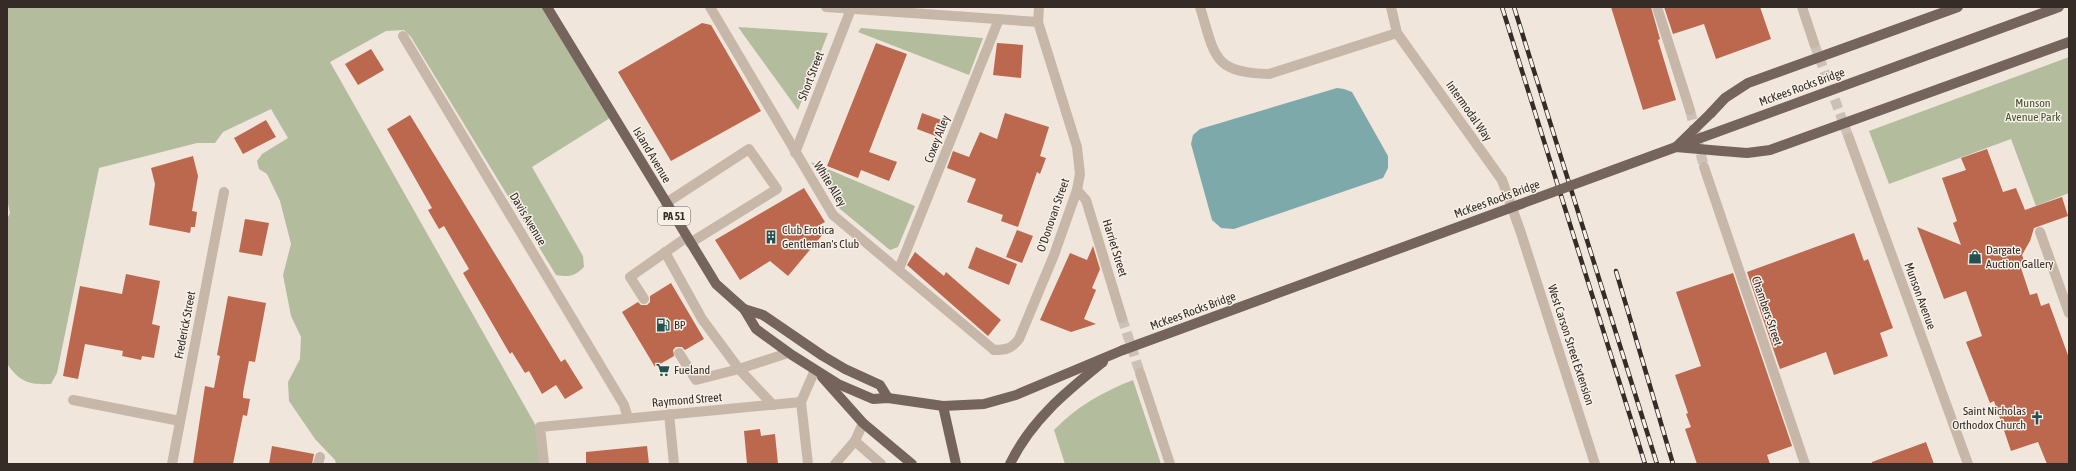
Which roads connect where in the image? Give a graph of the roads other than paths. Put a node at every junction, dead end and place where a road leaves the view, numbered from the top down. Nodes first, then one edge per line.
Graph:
1 (547, 7) edge
2 (710, 7) edge
3 (826, 7) edge
4 (1039, 7) edge
5 (1200, 7) edge
6 (1391, 7) edge
7 (1657, 7) edge
8 (1802, 7) edge
9 (1958, 7) edge
10 (2059, 7) edge
11 (851, 9) junction
12 (951, 12) edge
13 (998, 19) junction
14 (1038, 22) junction
15 (1397, 33) junction
16 (403, 36) dead end
17 (2069, 42) edge
18 (1814, 43) tunnel mouth
19 (1690, 110) tunnel mouth
20 (1849, 138) tunnel mouth
21 (1676, 147) junction
22 (796, 153) junction
23 (1704, 167) tunnel mouth
24 (1076, 190) junction
25 (224, 192) dead end
26 (666, 203) junction
27 (2040, 232) dead end
28 (1521, 233) joint
29 (689, 240) junction
30 (665, 252) junction
31 (899, 269) junction
32 (644, 299) dead end
33 (744, 309) junction
34 (2069, 313) edge
35 (1122, 318) tunnel mouth
36 (994, 350) joint
37 (679, 353) dead end
38 (788, 353) junction
39 (1112, 355) junction
40 (739, 369) junction
41 (815, 370) junction
42 (1140, 373) tunnel mouth
43 (888, 398) junction
44 (73, 400) dead end
45 (801, 402) junction
46 (773, 405) junction
47 (943, 406) junction
48 (669, 414) junction
49 (628, 418) junction
50 (180, 421) junction
51 (863, 422) junction
52 (855, 441) junction
53 (172, 464) edge
54 (544, 464) edge
55 (674, 464) edge
56 (808, 464) edge
57 (835, 464) edge
58 (881, 464) edge
59 (912, 464) edge
60 (956, 464) edge
61 (1010, 464) edge
62 (1170, 464) edge
63 (1595, 464) edge
64 (1805, 464) edge
65 (1968, 464) edge

1 - 26 main road, Island Avenue / PA 51
2 - 22 street, White Alley
3 - 11 street
4 - 14 street
5 - 15 street
6 - 15 street, Intermodal Way
7 - 19 street
8 - 18 street
9 - 21 main road, bridge
10 - 21 main road, McKees Rocks Bridge, bridge
11 - 12 street
11 - 22 street, Short Street
12 - 13 street
13 - 14 street
13 - 31 street, Coxey Alley
14 - 24 street, O'Donovan Street
15 - 28 street, Intermodal Way
16 - 49 street, Davis Avenue
17 - 21 main road, bridge
20 - 65 street, Munson Avenue
21 - 39 main road, McKees Rocks Bridge, bridge
22 - 31 street, White Alley
23 - 64 street, Chambers Street
24 - 35 street, Harriet Street
24 - 36 street, O'Donovan Street
25 - 50 street, Frederick Street
26 - 29 main road, Island Avenue / PA 51
26 - 29 street
27 - 34 street
28 - 63 street, West Carson Street Extension
29 - 30 street
29 - 33 main road, Island Avenue / PA 51
30 - 32 street
30 - 40 street
31 - 36 street, White Alley
33 - 38 main road, Island Avenue / PA 51
33 - 43 main road, Island Avenue / PA 51
37 - 40 street
38 - 40 street
38 - 41 main road, Island Avenue / PA 51
39 - 47 main road, McKees Rocks Bridge
39 - 61 main road
40 - 46 street
41 - 43 main road, Island Avenue / PA 51
41 - 45 street
41 - 51 main road
42 - 62 street
43 - 47 main road, Island Avenue / PA 51
44 - 50 street
45 - 46 street, Raymond Street
45 - 56 street
46 - 48 street, Raymond Street
47 - 60 main road
48 - 49 street, Raymond Street
48 - 55 street
49 - 54 street, Raymond Street
50 - 53 street, Frederick Street
51 - 52 street
51 - 59 main road
52 - 57 street
52 - 58 street

